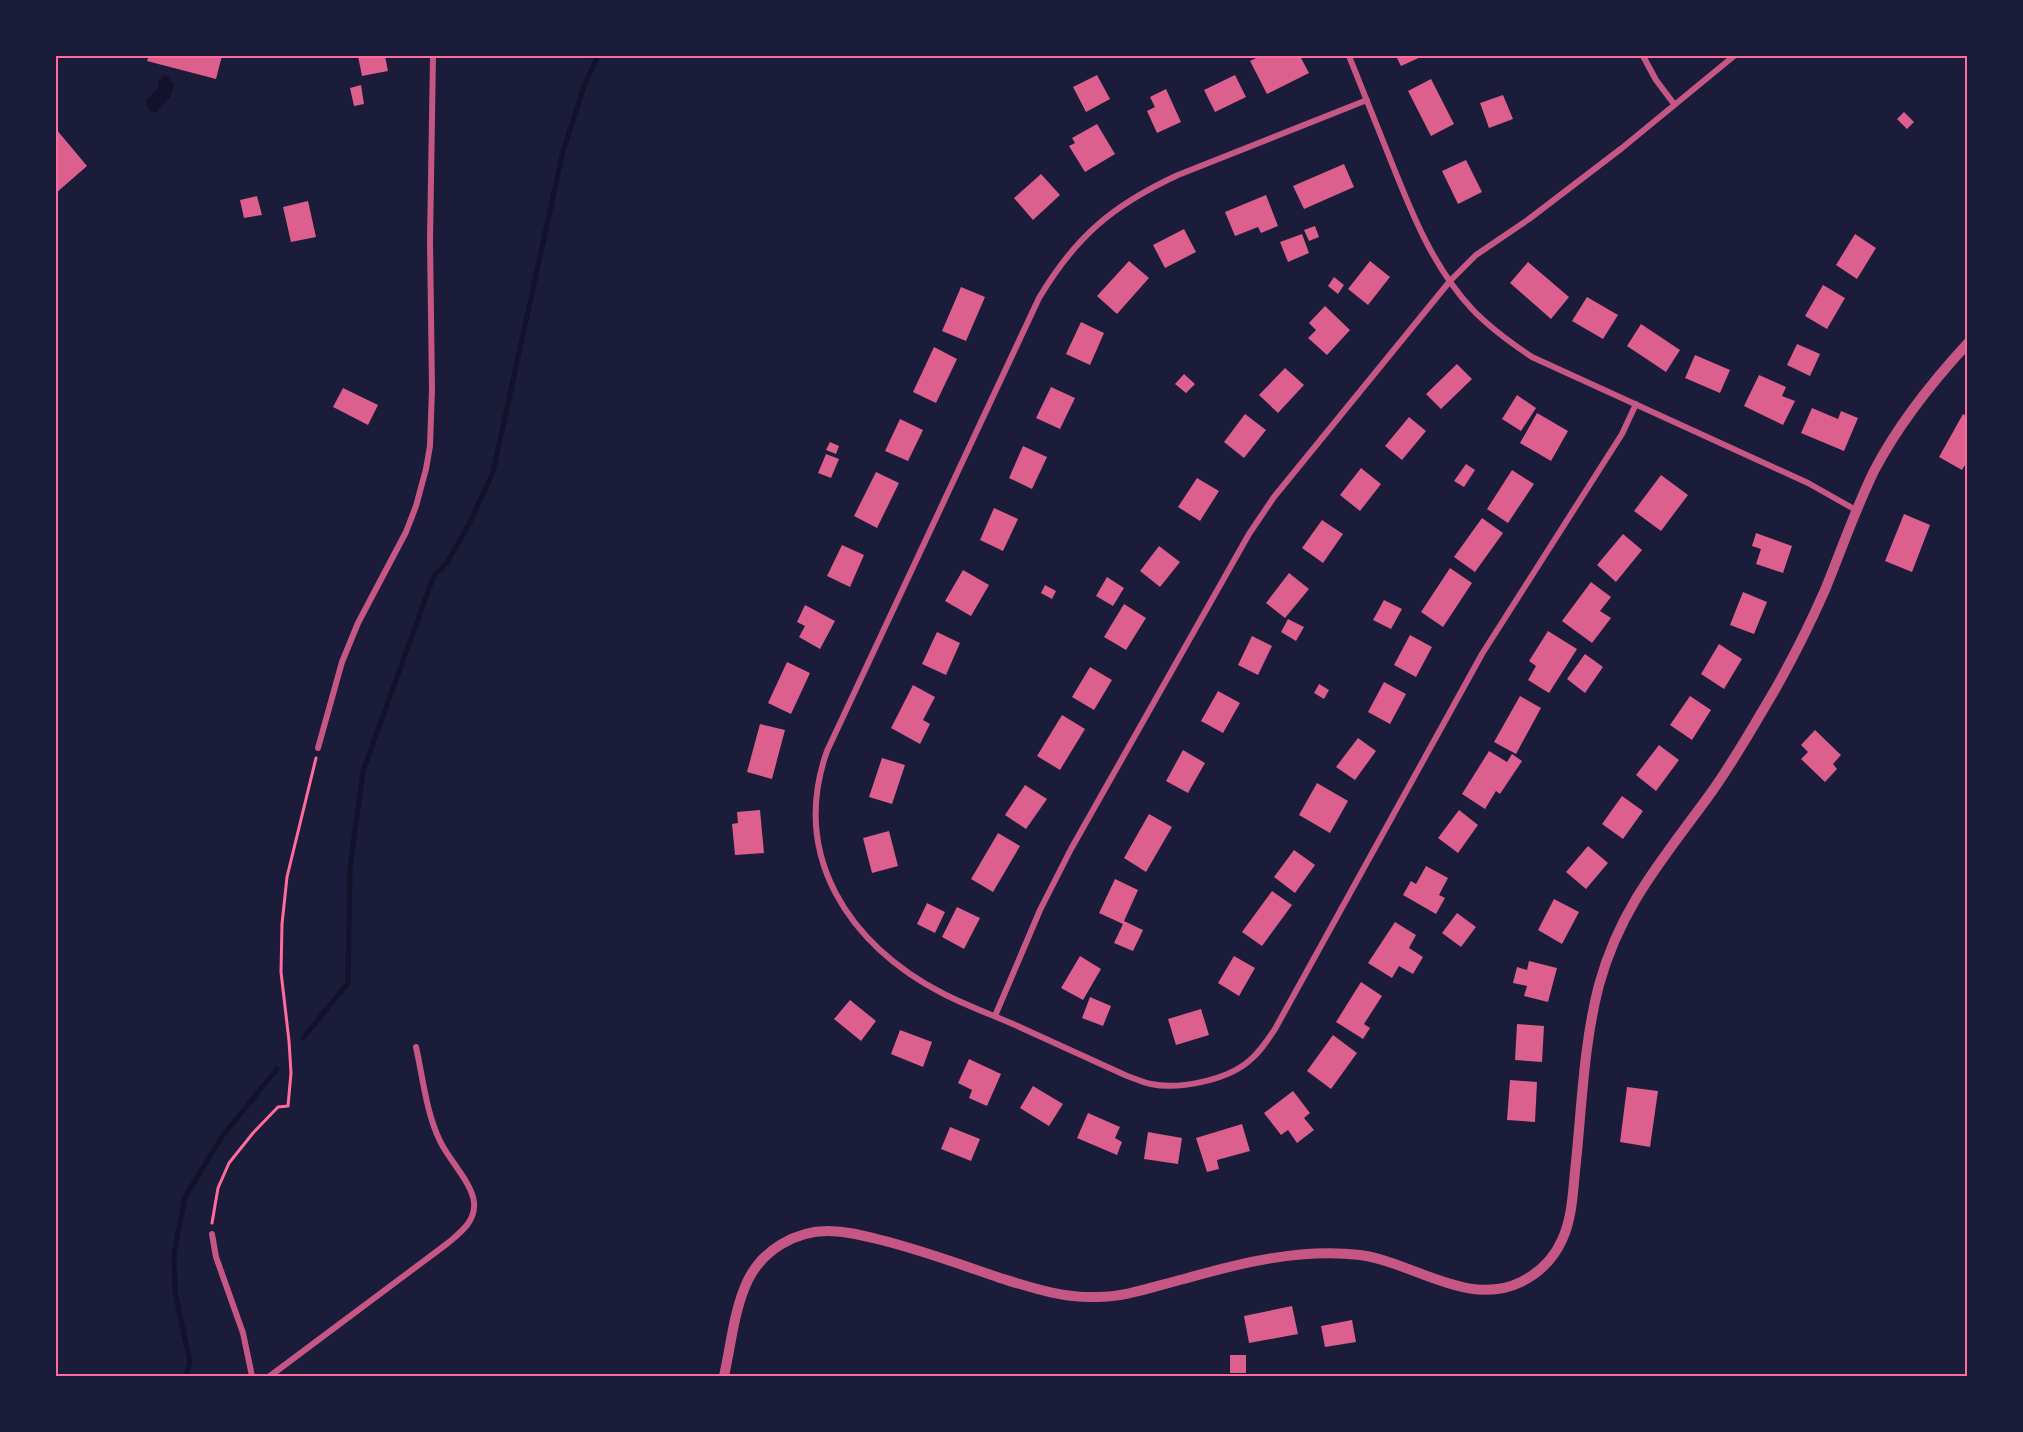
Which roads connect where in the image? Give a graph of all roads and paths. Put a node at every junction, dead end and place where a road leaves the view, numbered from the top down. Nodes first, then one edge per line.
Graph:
1 (433, 56) edge
2 (1349, 56) edge
3 (1643, 56) edge
4 (1734, 56) edge
5 (1367, 100) junction
6 (1674, 104) junction
7 (1450, 281) junction
8 (1968, 343) edge
9 (1636, 404) junction
10 (1856, 510) junction
11 (318, 748) joint
12 (995, 1016) junction
13 (416, 1047) dead end
14 (212, 1234) joint
15 (252, 1377) edge
16 (270, 1377) edge
17 (724, 1377) edge

1 - 11 street
2 - 5 street
3 - 6 street
4 - 6 street
5 - 7 street
5 - 12 street
6 - 7 street
7 - 9 street
7 - 12 street
8 - 10 street
9 - 10 street
9 - 12 street
10 - 17 street
11 - 14 path
13 - 16 street
14 - 15 street

